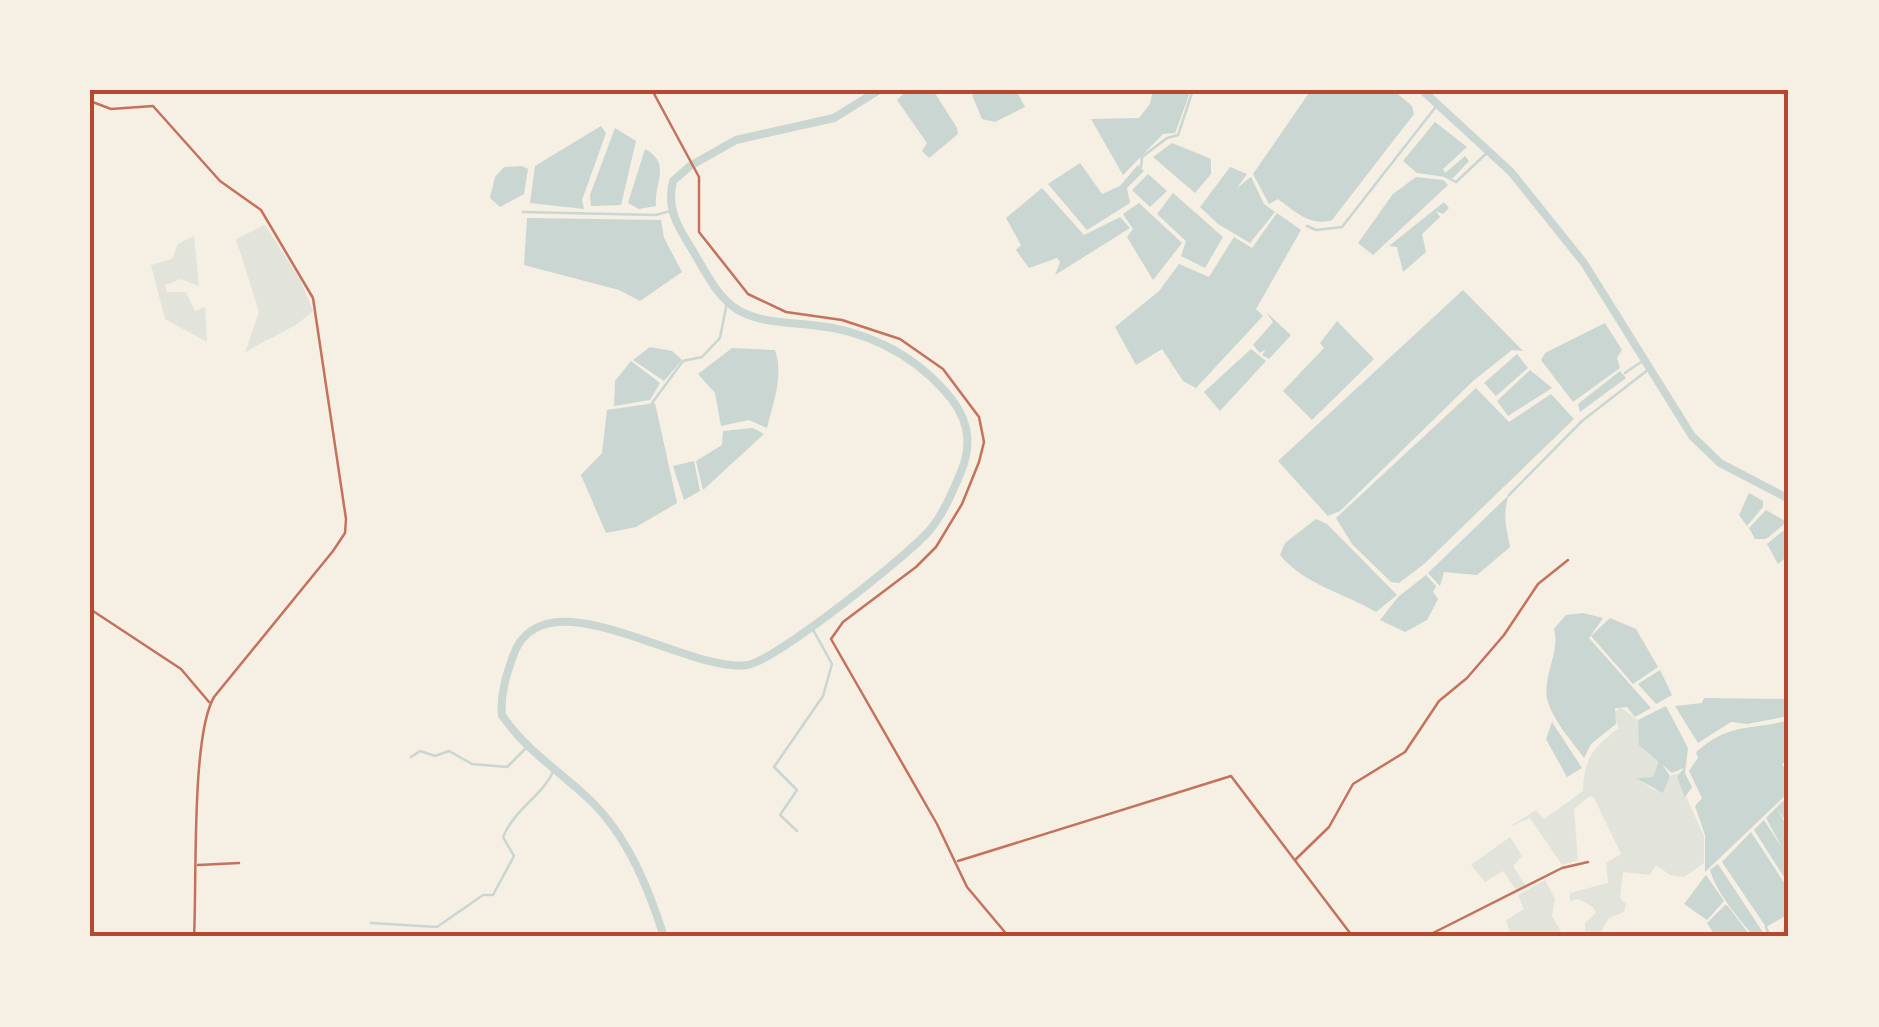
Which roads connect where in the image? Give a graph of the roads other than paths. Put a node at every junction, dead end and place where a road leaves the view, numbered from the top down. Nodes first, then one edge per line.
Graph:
1 (652, 90) edge
2 (90, 101) edge
3 (1568, 560) dead end
4 (90, 609) edge
5 (210, 703) junction
6 (1294, 861) junction
7 (956, 862) junction
8 (1588, 862) dead end
9 (239, 863) dead end
10 (196, 865) junction
11 (1000, 930) junction
12 (194, 937) edge
13 (995, 937) edge
14 (1009, 937) edge
15 (1353, 937) edge
16 (1425, 937) edge

1 - 7 street
2 - 5 street
3 - 6 street
4 - 5 street
5 - 10 street
6 - 7 street
6 - 15 street
7 - 11 street
8 - 16 street
9 - 10 street
10 - 12 street
11 - 13 street
11 - 14 street

